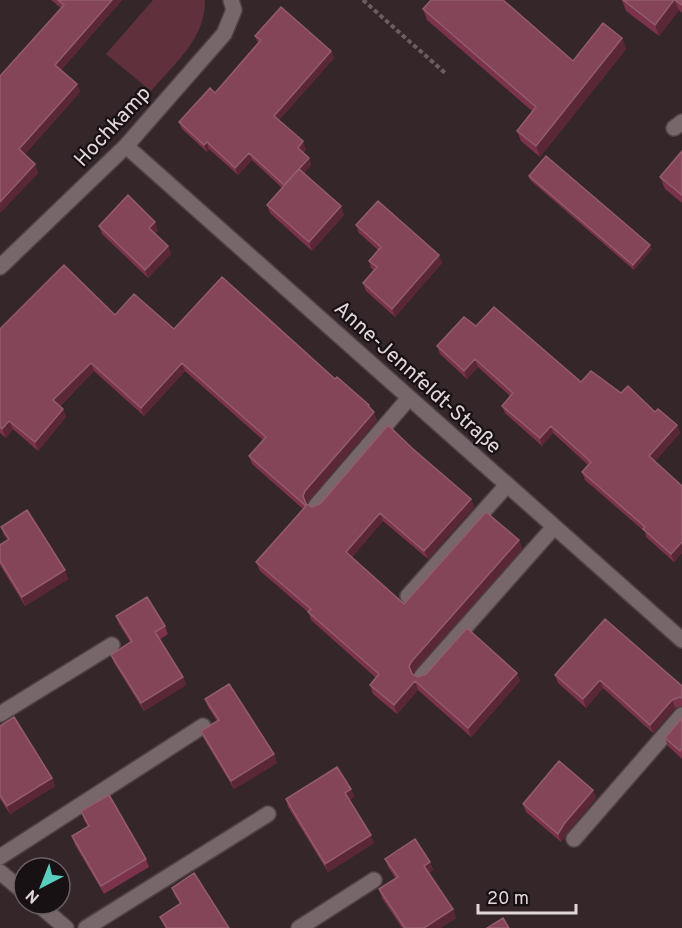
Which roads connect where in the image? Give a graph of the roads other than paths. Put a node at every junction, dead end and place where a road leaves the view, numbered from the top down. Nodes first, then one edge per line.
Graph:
1 (231, 0) edge
2 (126, 146) junction
3 (0, 267) edge
4 (409, 398) junction
5 (507, 484) junction
6 (316, 506) edge
7 (554, 527) junction
8 (408, 596) edge
9 (682, 640) edge
10 (112, 645) dead end
11 (422, 676) edge
12 (0, 714) edge
13 (682, 715) edge
14 (203, 726) dead end
15 (268, 813) dead end
16 (574, 839) dead end
17 (0, 856) edge
18 (0, 872) edge
19 (374, 880) dead end
20 (12, 882) edge
21 (52, 916) edge
22 (66, 928) edge
23 (86, 928) edge
24 (299, 928) edge

1 - 2 street, Hochkamp
2 - 3 street, Hochkamp
2 - 4 street, Anne-Jennfeldt-Straße
4 - 5 street, Anne-Jennfeldt-Straße
4 - 6 street
5 - 7 street, Anne-Jennfeldt-Straße
5 - 8 street
7 - 9 street, Anne-Jennfeldt-Straße
7 - 11 street
10 - 12 street
13 - 16 street
14 - 17 street
15 - 23 street
18 - 20 street
19 - 24 street
21 - 22 street

